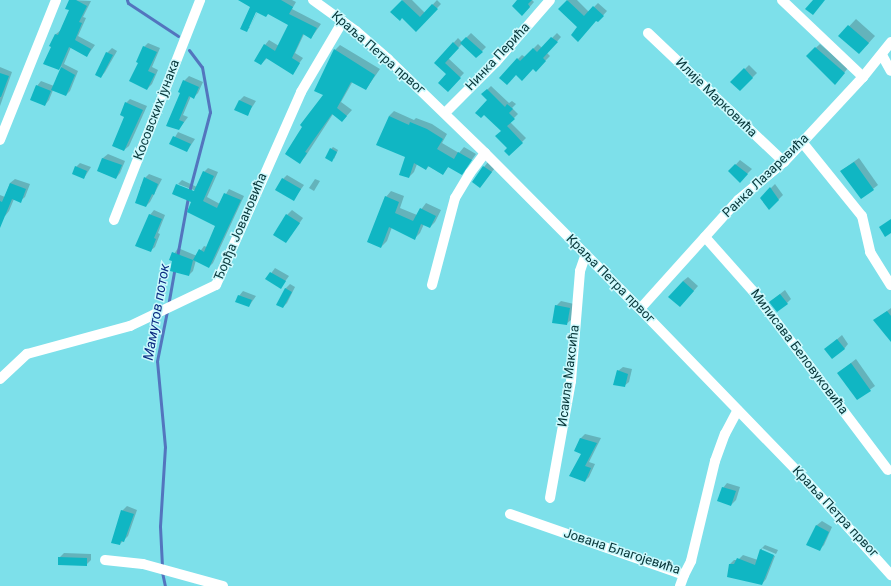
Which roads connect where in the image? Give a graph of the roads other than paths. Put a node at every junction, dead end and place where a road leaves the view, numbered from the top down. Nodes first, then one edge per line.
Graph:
1 (56, 0) edge
2 (200, 0) edge
3 (313, 0) edge
4 (550, 0) edge
5 (782, 0) edge
6 (343, 21) junction
7 (648, 33) dead end
8 (891, 42) edge
9 (882, 55) junction
10 (891, 71) edge
11 (864, 78) junction
12 (445, 113) junction
13 (0, 140) edge
14 (802, 142) junction
15 (485, 154) junction
16 (784, 162) junction
17 (114, 220) dead end
18 (705, 237) junction
19 (586, 254) junction
20 (432, 285) dead end
21 (891, 286) edge
22 (640, 309) junction
23 (0, 379) edge
24 (738, 410) junction
25 (888, 470) dead end
26 (550, 498) dead end
27 (510, 514) dead end
28 (105, 560) dead end
29 (891, 575) edge
30 (684, 576) junction
31 (224, 586) edge
32 (680, 586) edge

1 - 13 street
2 - 17 street, Косовских јунака
3 - 6 street, Краља Петра првог
4 - 12 street, Нинка Перића
5 - 11 street
6 - 12 street, Краља Петра првог
6 - 23 street, Ђорђа Јовановића
7 - 16 street, Илије Марковића
8 - 9 street, Ранка Лазаревића
9 - 10 street
9 - 11 street, Ранка Лазаревића
11 - 14 street, Ранка Лазаревића
12 - 15 street, Краља Петра првог
14 - 16 street, Ранка Лазаревића
14 - 21 street
15 - 19 street, Краља Петра првог
15 - 20 street
16 - 18 street, Ранка Лазаревића
18 - 22 street, Ранка Лазаревића
18 - 25 street, Милисава Беловуковића
19 - 22 street, Краља Петра првог
19 - 26 street, Исаила Максића
22 - 24 street, Краља Петра првог
24 - 29 street, Краља Петра првог
24 - 30 street, Јована Благојевића
27 - 30 street, Јована Благојевића
28 - 31 street
30 - 32 street

